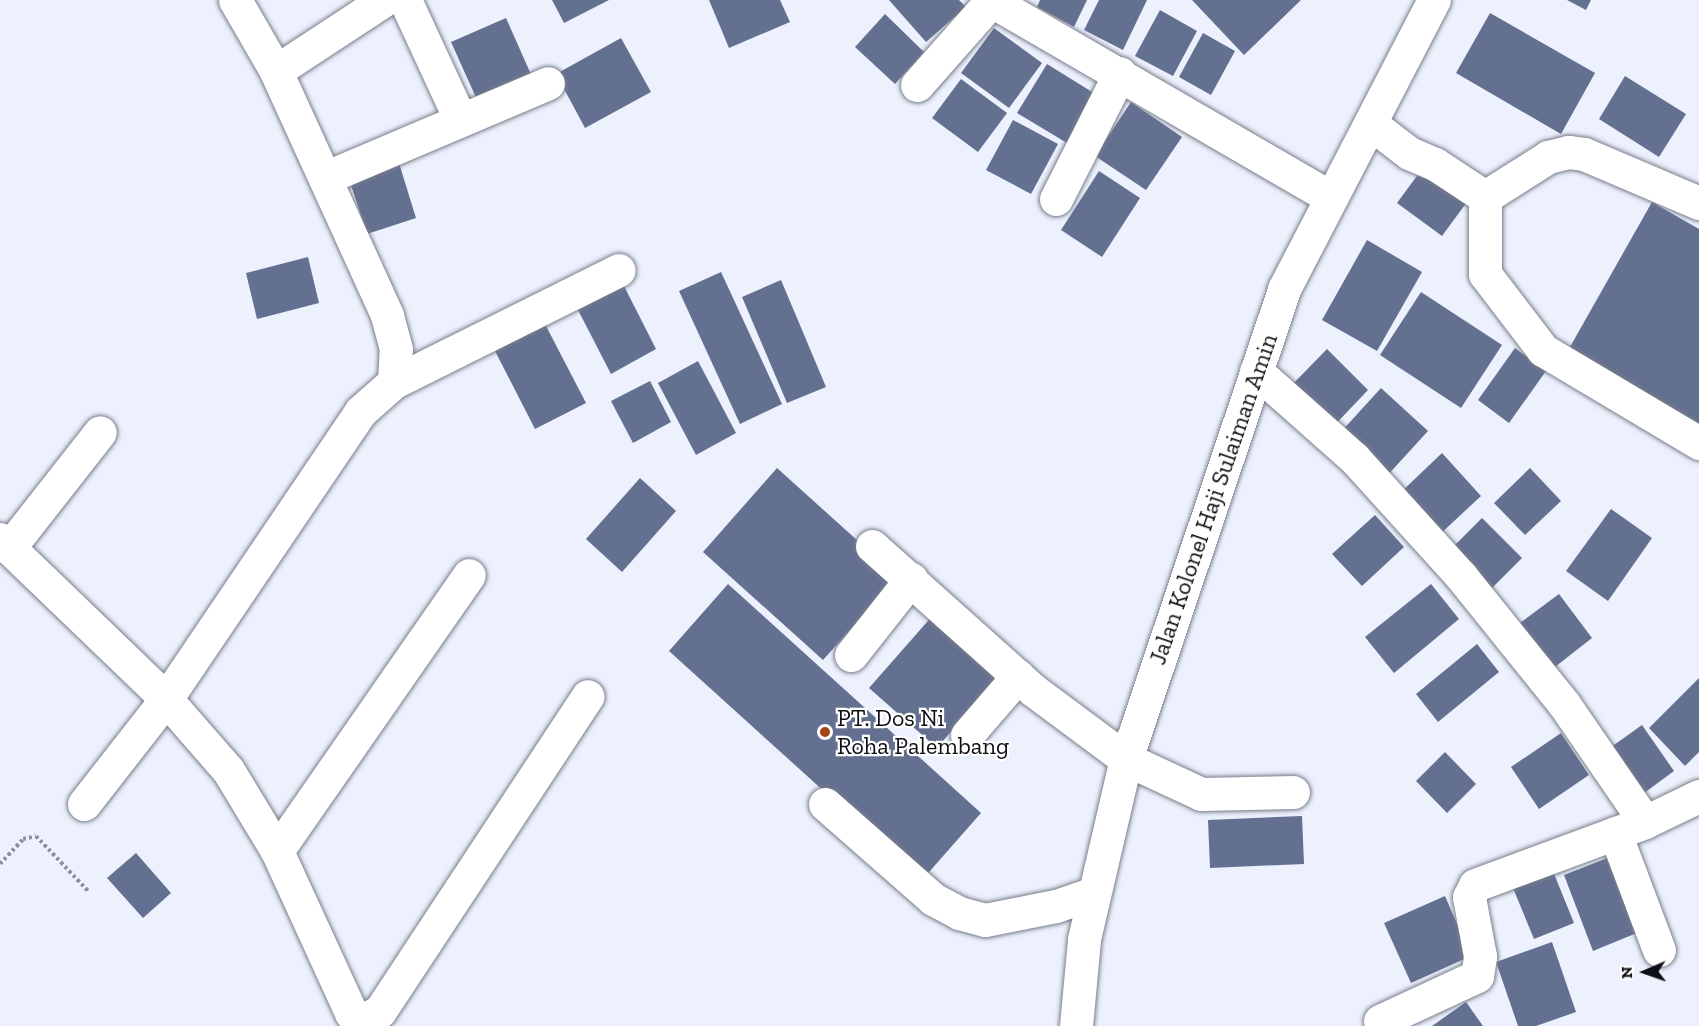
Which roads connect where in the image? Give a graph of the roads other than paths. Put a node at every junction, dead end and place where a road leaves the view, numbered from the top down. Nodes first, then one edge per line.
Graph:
1 (235, 0) edge
2 (384, 0) edge
3 (405, 0) edge
4 (1434, 0) edge
5 (990, 1) edge
6 (276, 71) junction
7 (1120, 73) junction
8 (548, 83) dead end
9 (916, 85) dead end
10 (460, 119) junction
11 (1370, 123) junction
12 (327, 177) junction
13 (1485, 197) junction
14 (1331, 198) junction
15 (1056, 199) dead end
16 (1699, 203) edge
17 (619, 270) dead end
18 (1256, 372) junction
19 (394, 382) junction
20 (100, 432) dead end
21 (1699, 443) edge
22 (4, 543) edge
23 (872, 546) dead end
24 (469, 575) dead end
25 (911, 579) junction
26 (851, 655) dead end
27 (1018, 676) junction
28 (588, 696) dead end
29 (166, 699) junction
30 (967, 735) dead end
31 (1126, 759) junction
32 (1293, 792) dead end
33 (1699, 796) edge
34 (84, 804) dead end
35 (825, 804) dead end
36 (1645, 822) junction
37 (1614, 833) junction
38 (277, 850) junction
39 (1093, 893) junction
40 (1659, 950) dead end
41 (1380, 1020) dead end
42 (1076, 1026) edge

1 - 6 street
2 - 6 street
3 - 10 street
4 - 11 street, Jalan Kolonel Haji Sulaiman Amin
5 - 7 street
5 - 9 street
6 - 12 street
7 - 14 street
7 - 15 street
8 - 10 street
10 - 12 street
11 - 13 street
11 - 14 street, Jalan Kolonel Haji Sulaiman Amin
12 - 19 street
13 - 16 street
13 - 21 street
14 - 18 street, Jalan Kolonel Haji Sulaiman Amin
17 - 19 street
18 - 31 street, Jalan Kolonel Haji Sulaiman Amin
18 - 36 street
19 - 29 street
20 - 22 street
22 - 29 street
23 - 25 street
24 - 38 street
25 - 26 street
25 - 27 street
27 - 30 street
27 - 31 street
28 - 38 street
29 - 34 street
29 - 38 street
31 - 32 street
31 - 39 street, Jalan Kolonel Haji Sulaiman Amin
33 - 36 street
35 - 39 street
36 - 37 street
37 - 40 street
37 - 41 street
39 - 42 street, Jalan Kolonel Haji Sulaiman Amin

